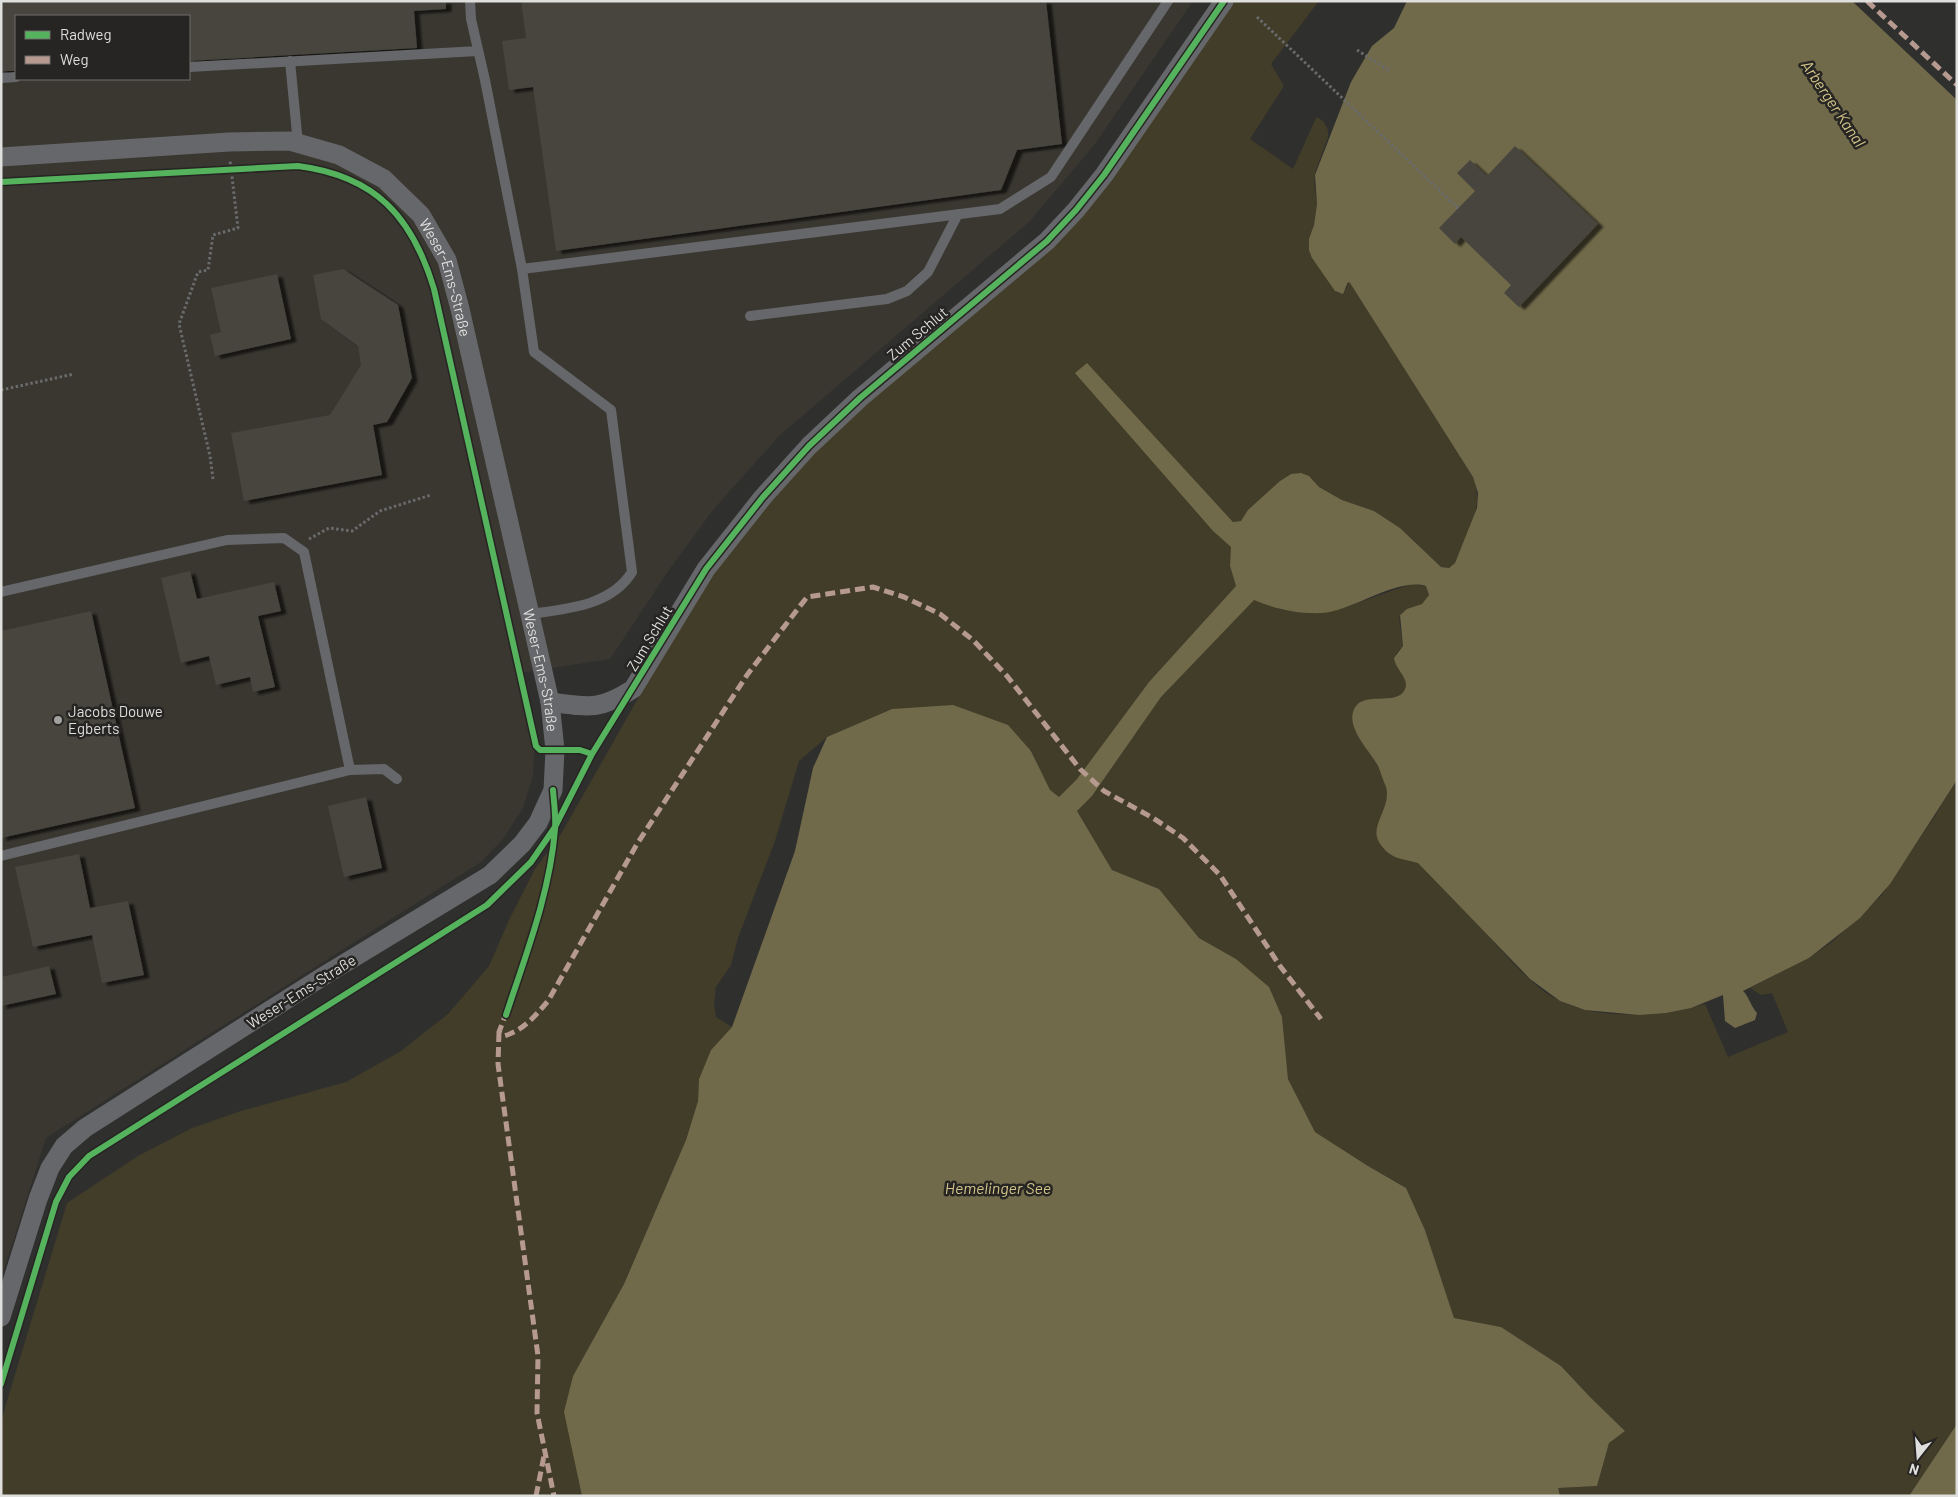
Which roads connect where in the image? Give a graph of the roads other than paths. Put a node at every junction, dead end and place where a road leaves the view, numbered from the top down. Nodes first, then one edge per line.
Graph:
1 (470, 1) edge
2 (1168, 1) edge
3 (1224, 1) edge
4 (478, 51) junction
5 (290, 62) junction
6 (190, 67) edge
7 (15, 77) edge
8 (1, 78) edge
9 (298, 144) junction
10 (1, 157) edge
11 (958, 214) junction
12 (522, 268) junction
13 (750, 316) dead end
14 (1, 592) edge
15 (530, 614) junction
16 (550, 702) junction
17 (350, 770) junction
18 (397, 779) dead end
19 (1, 856) edge
20 (1, 1317) edge

1 - 4 lane
2 - 11 lane
3 - 16 street, Zum Schlut
4 - 5 lane
4 - 12 lane
5 - 6 lane
5 - 9 lane
7 - 8 lane
9 - 10 street, Weser-Ems-Straße
9 - 15 street, Weser-Ems-Straße
11 - 12 lane
11 - 13 lane
12 - 15 lane
14 - 17 lane
15 - 16 street, Weser-Ems-Straße
16 - 20 street, Weser-Ems-Straße
17 - 18 lane
17 - 19 lane

